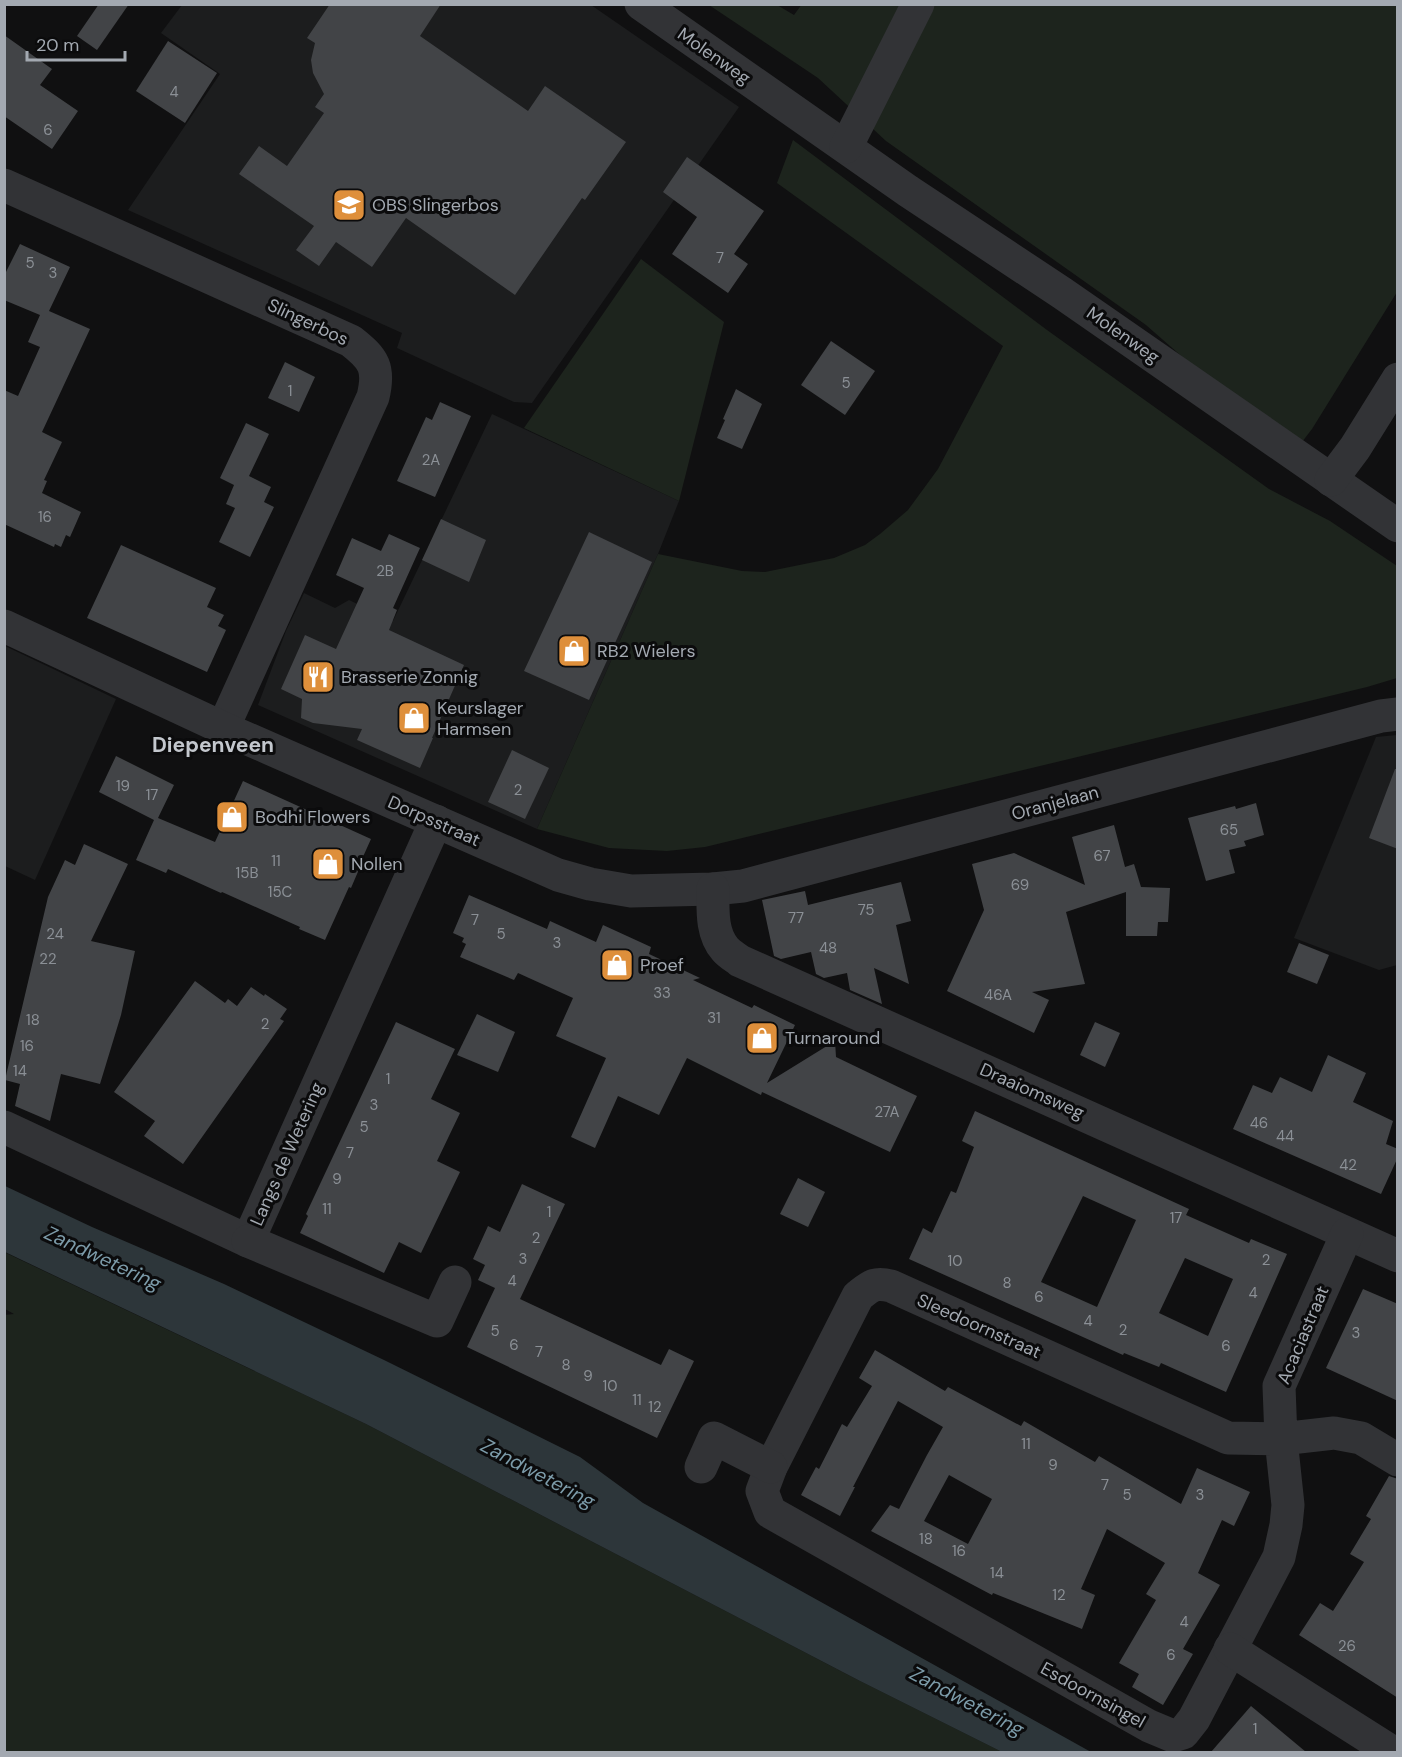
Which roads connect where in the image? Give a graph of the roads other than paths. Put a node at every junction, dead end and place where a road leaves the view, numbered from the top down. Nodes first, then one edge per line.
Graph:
1 (641, 4) edge
2 (918, 4) edge
3 (846, 147) junction
4 (4, 185) edge
5 (1398, 379) edge
6 (1331, 480) junction
7 (1398, 526) edge
8 (4, 626) edge
9 (1398, 714) edge
10 (223, 728) junction
11 (436, 821) junction
12 (712, 889) junction
13 (4, 1127) edge
14 (1347, 1234) junction
15 (248, 1241) junction
16 (1398, 1256) edge
17 (455, 1282) dead end
18 (1281, 1439) junction
19 (1398, 1460) edge
20 (701, 1467) dead end
21 (771, 1467) junction
22 (1230, 1649) junction
23 (1392, 1752) edge

1 - 3 street, Molenweg
2 - 3 street
3 - 6 street, Molenweg
4 - 10 street, Slingerbos
5 - 6 street
6 - 7 street, Molenweg
8 - 10 street, Dorpsstraat
9 - 12 street, Oranjelaan
10 - 11 street, Dorpsstraat
11 - 12 street, Dorpsstraat
11 - 15 street, Langs de Wetering
12 - 14 street, Draaiomsweg
13 - 15 street, Langs de Wetering
14 - 16 street, Draaiomsweg
14 - 18 street, Acaciastraat
15 - 17 street
18 - 19 street
18 - 21 street, Sleedoornstraat
18 - 22 street, Esdoornsingel
20 - 21 street
21 - 22 street, Esdoornsingel
22 - 23 street

